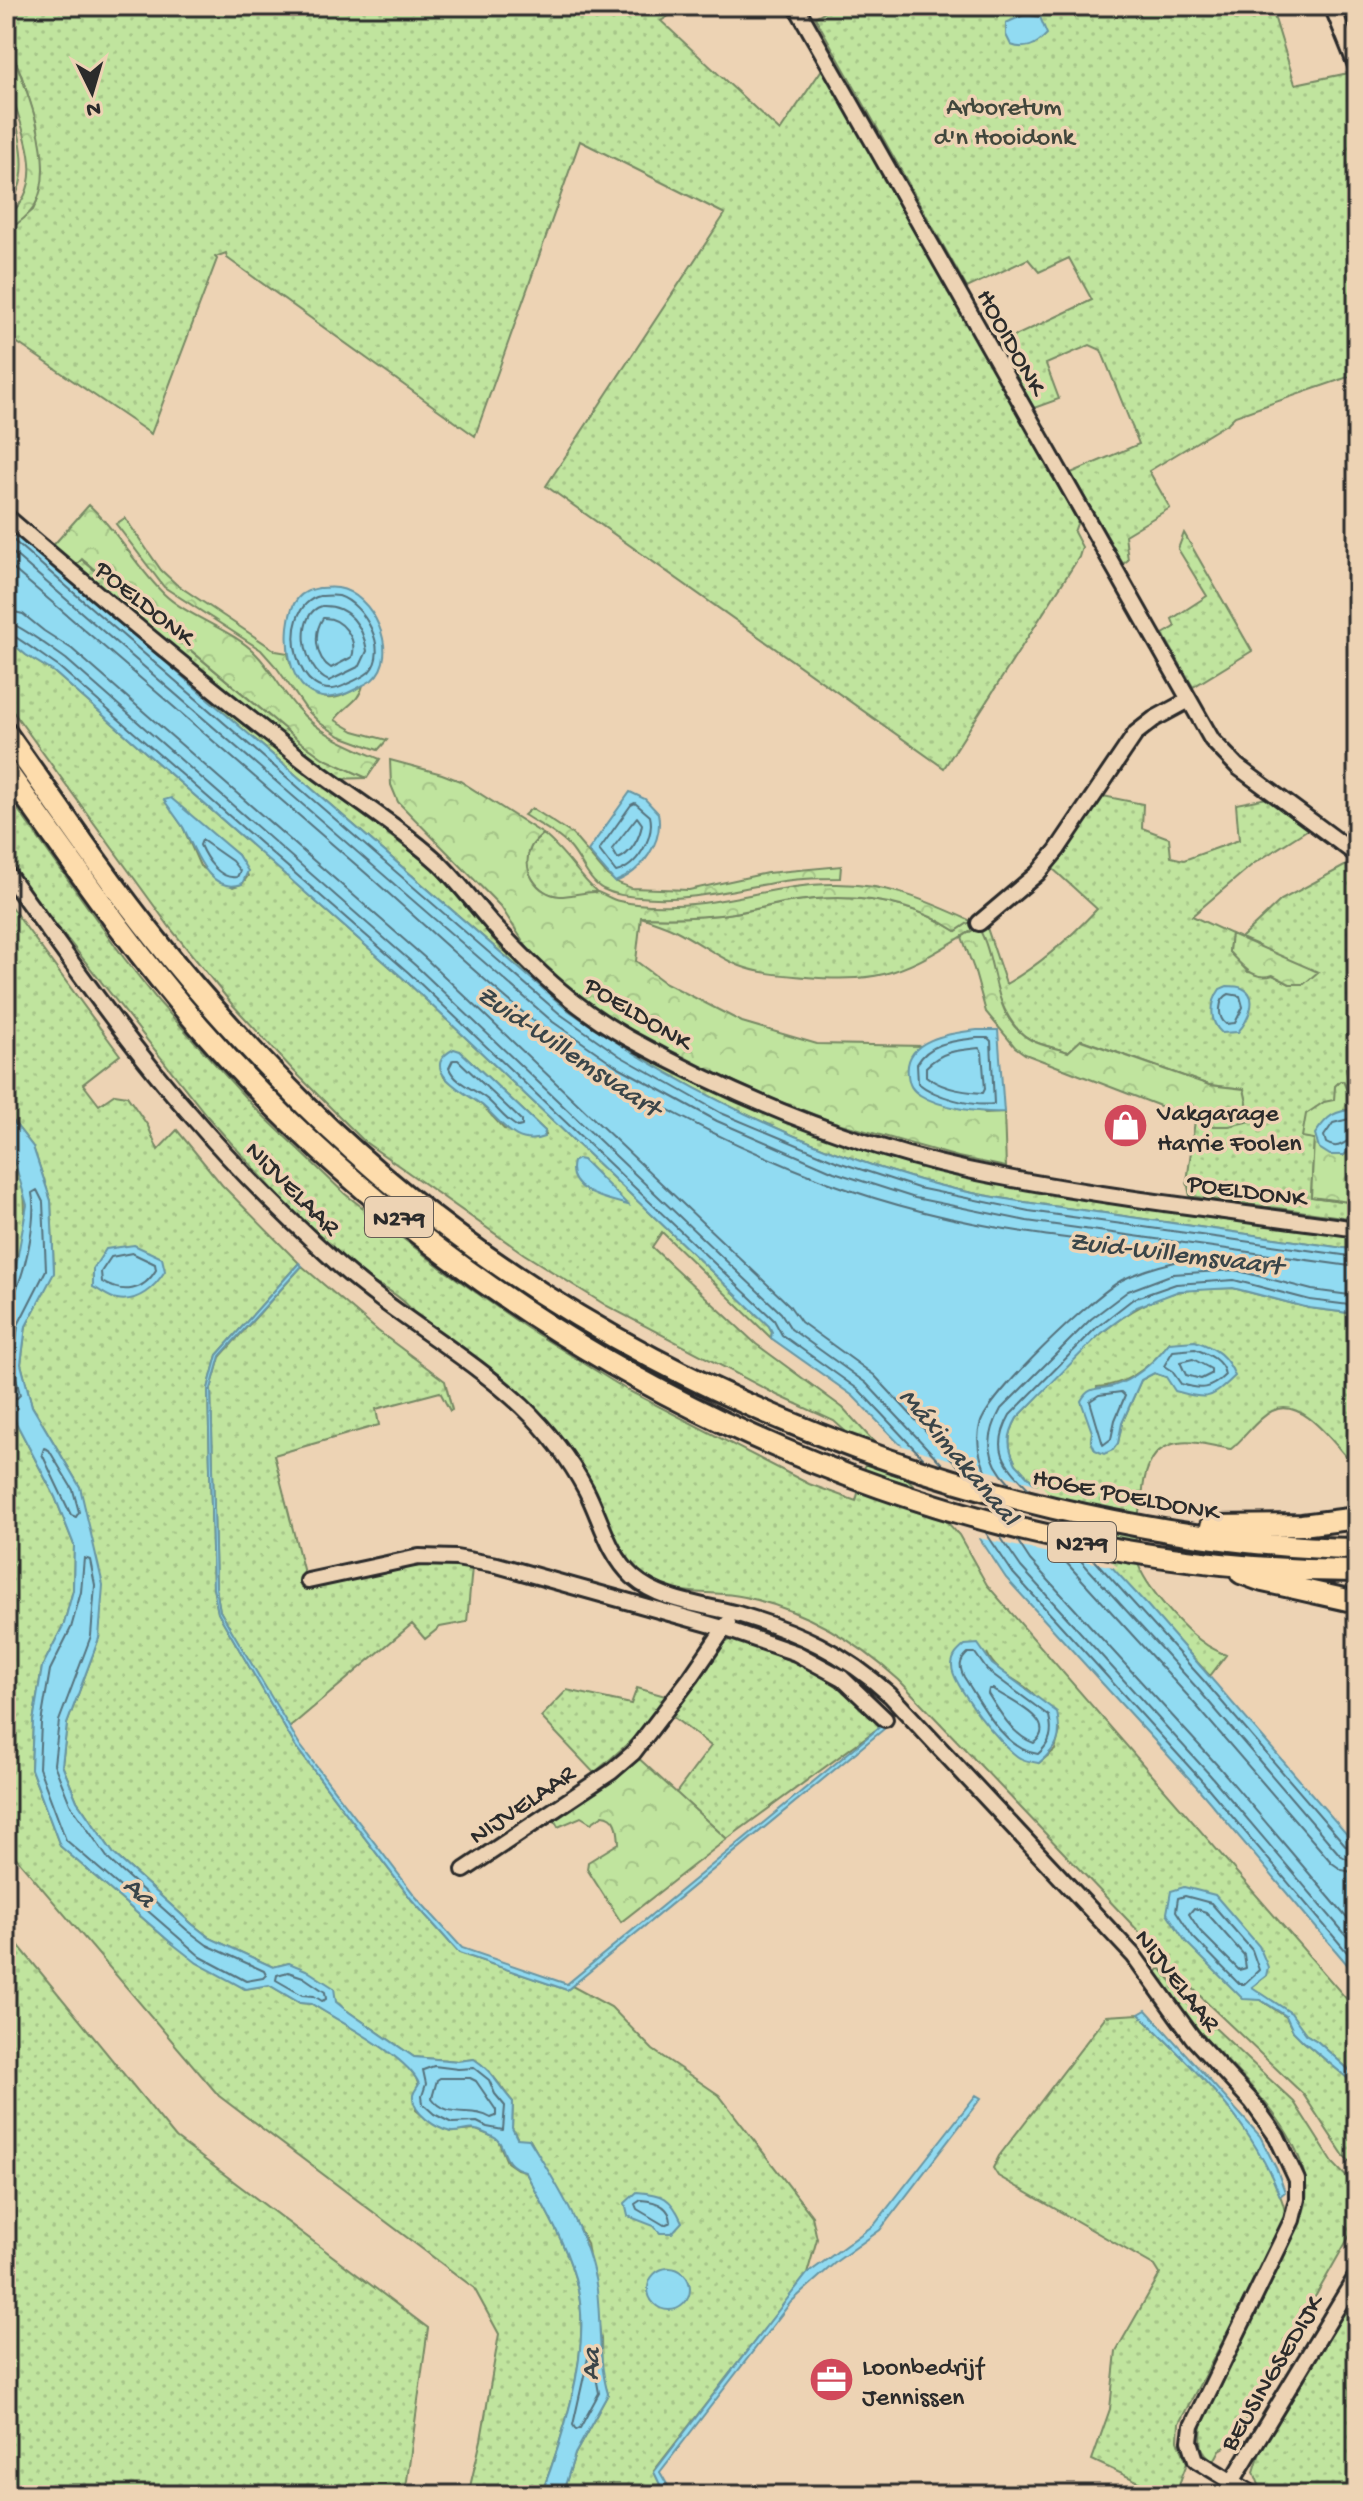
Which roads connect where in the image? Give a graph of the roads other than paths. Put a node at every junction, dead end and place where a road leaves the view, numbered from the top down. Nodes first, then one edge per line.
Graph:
1 (796, 6) edge
2 (1332, 6) edge
3 (1357, 68) edge
4 (6, 516) edge
5 (1189, 700) junction
6 (6, 733) edge
7 (6, 770) edge
8 (1357, 855) edge
9 (6, 872) edge
10 (979, 923) dead end
11 (1357, 1229) edge
12 (1357, 1518) edge
13 (1176, 1532) junction
14 (1357, 1549) edge
15 (1210, 1563) junction
16 (1357, 1571) edge
17 (634, 1578) junction
18 (308, 1581) dead end
19 (620, 1600) junction
20 (1357, 1602) edge
21 (737, 1614) junction
22 (723, 1628) junction
23 (885, 1719) dead end
24 (464, 1870) dead end
25 (1357, 2275) edge
26 (1228, 2488) edge
27 (1254, 2495) edge

1 - 5 street, HOOIDONK
2 - 3 street
4 - 11 street, POELDONK
5 - 8 street
5 - 10 street
6 - 13 highway, HOGE POELDONK / N279
7 - 15 highway, HOGE POELDONK / N279
9 - 17 street, NIJVELAAR
12 - 13 highway, N279
13 - 14 highway, HOGE POELDONK / N279
15 - 16 highway, HOGE POELDONK / N279
15 - 20 highway, N279
17 - 19 street
17 - 21 street, NIJVELAAR
18 - 19 street
19 - 22 street
21 - 22 street, NIJVELAAR
21 - 26 street, NIJVELAAR
22 - 23 street
22 - 24 street, NIJVELAAR
25 - 26 street, BEUSINGSEDIJK
26 - 27 street, NIJVELAAR

